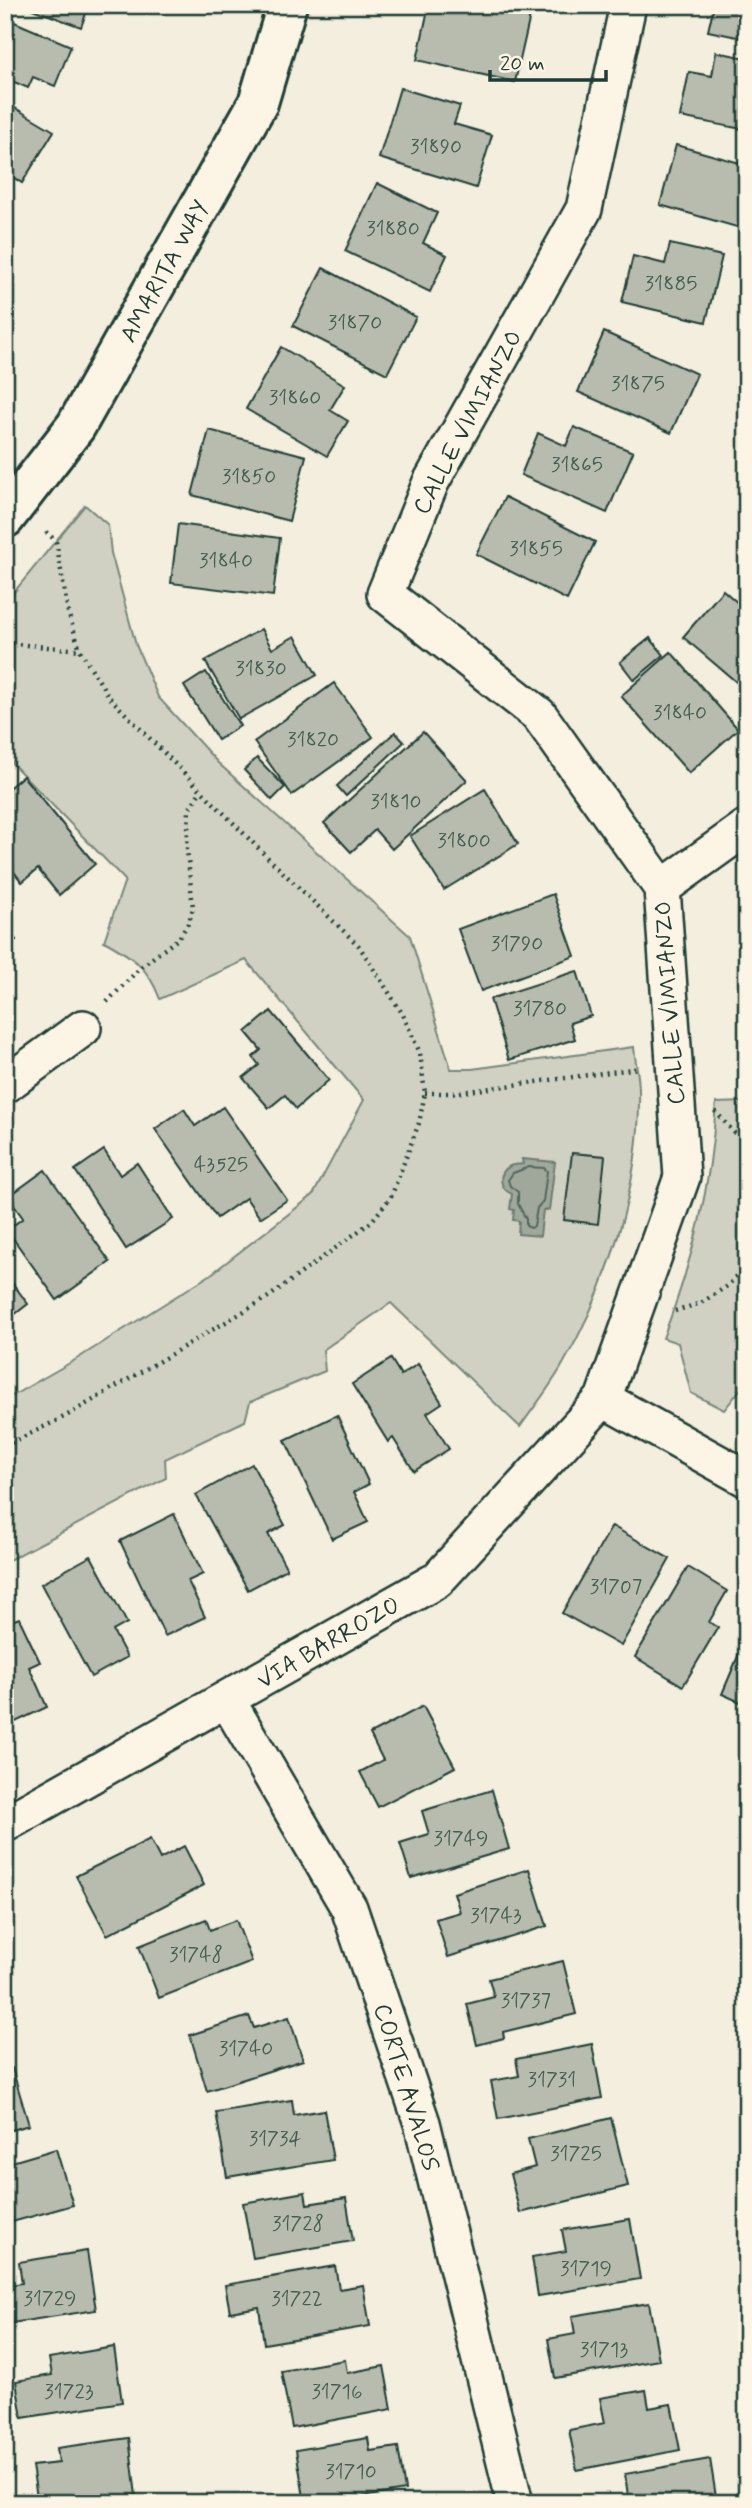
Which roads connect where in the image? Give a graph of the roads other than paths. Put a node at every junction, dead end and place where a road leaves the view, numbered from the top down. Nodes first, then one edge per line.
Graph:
1 (287, 5) edge
2 (628, 5) edge
3 (10, 512) edge
4 (747, 827) edge
5 (662, 888) junction
6 (83, 1028) road end
7 (5, 1085) edge
8 (603, 1399) junction
9 (747, 1479) edge
10 (226, 1700) junction
11 (5, 1824) edge
12 (515, 2503) edge

1 - 3 street, AMARITA WAY
2 - 5 street, CALLE VIMIANZO
4 - 5 street
5 - 8 street, CALLE VIMIANZO
6 - 7 street
8 - 9 street
8 - 10 street, VIA BARROZO
10 - 11 street, VIA BARROZO
10 - 12 street, CORTE AVALOS

